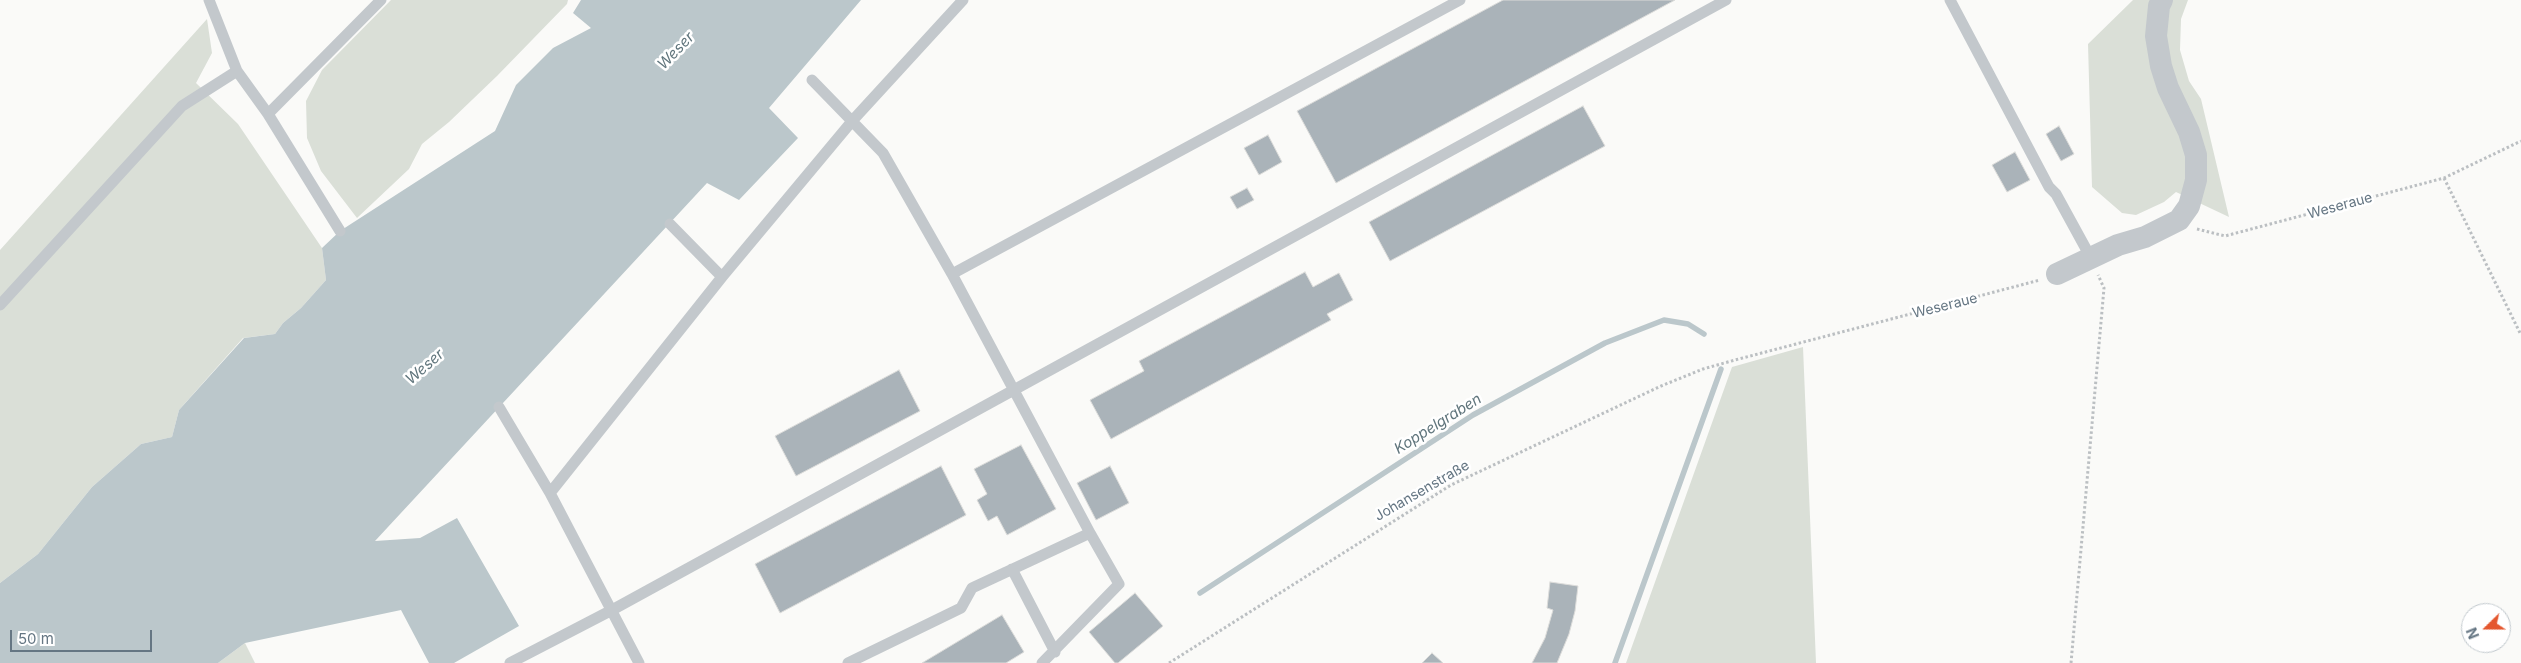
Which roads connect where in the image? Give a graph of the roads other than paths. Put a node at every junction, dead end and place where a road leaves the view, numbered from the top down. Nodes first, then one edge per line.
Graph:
1 (209, 0) edge
2 (381, 0) edge
3 (963, 0) edge
4 (1460, 0) edge
5 (1726, 0) edge
6 (1950, 0) edge
7 (2162, 0) edge
8 (237, 71) junction
9 (812, 80) dead end
10 (268, 114) junction
11 (853, 120) junction
12 (670, 224) dead end
13 (340, 230) dead end
14 (2091, 258) junction
15 (952, 274) junction
16 (2057, 274) road end
17 (722, 277) junction
18 (0, 305) edge
19 (1014, 391) junction
20 (499, 407) dead end
21 (550, 493) junction
22 (1090, 533) junction
23 (1012, 570) junction
24 (612, 610) junction
25 (1055, 652) junction
26 (510, 663) edge
27 (639, 663) edge
28 (848, 663) edge
29 (1042, 663) edge

1 - 8 lane
2 - 10 lane
3 - 11 lane
4 - 15 lane
5 - 19 lane
6 - 14 lane
7 - 14 street
8 - 10 lane
8 - 18 lane
9 - 11 lane
10 - 13 lane
11 - 15 lane
11 - 17 lane
12 - 17 lane
14 - 16 street
15 - 19 lane
17 - 21 lane
19 - 22 lane
19 - 24 lane
20 - 21 lane
21 - 24 lane
22 - 23 lane
22 - 25 lane
23 - 25 lane
23 - 28 lane
24 - 26 lane
24 - 27 lane
25 - 29 lane

